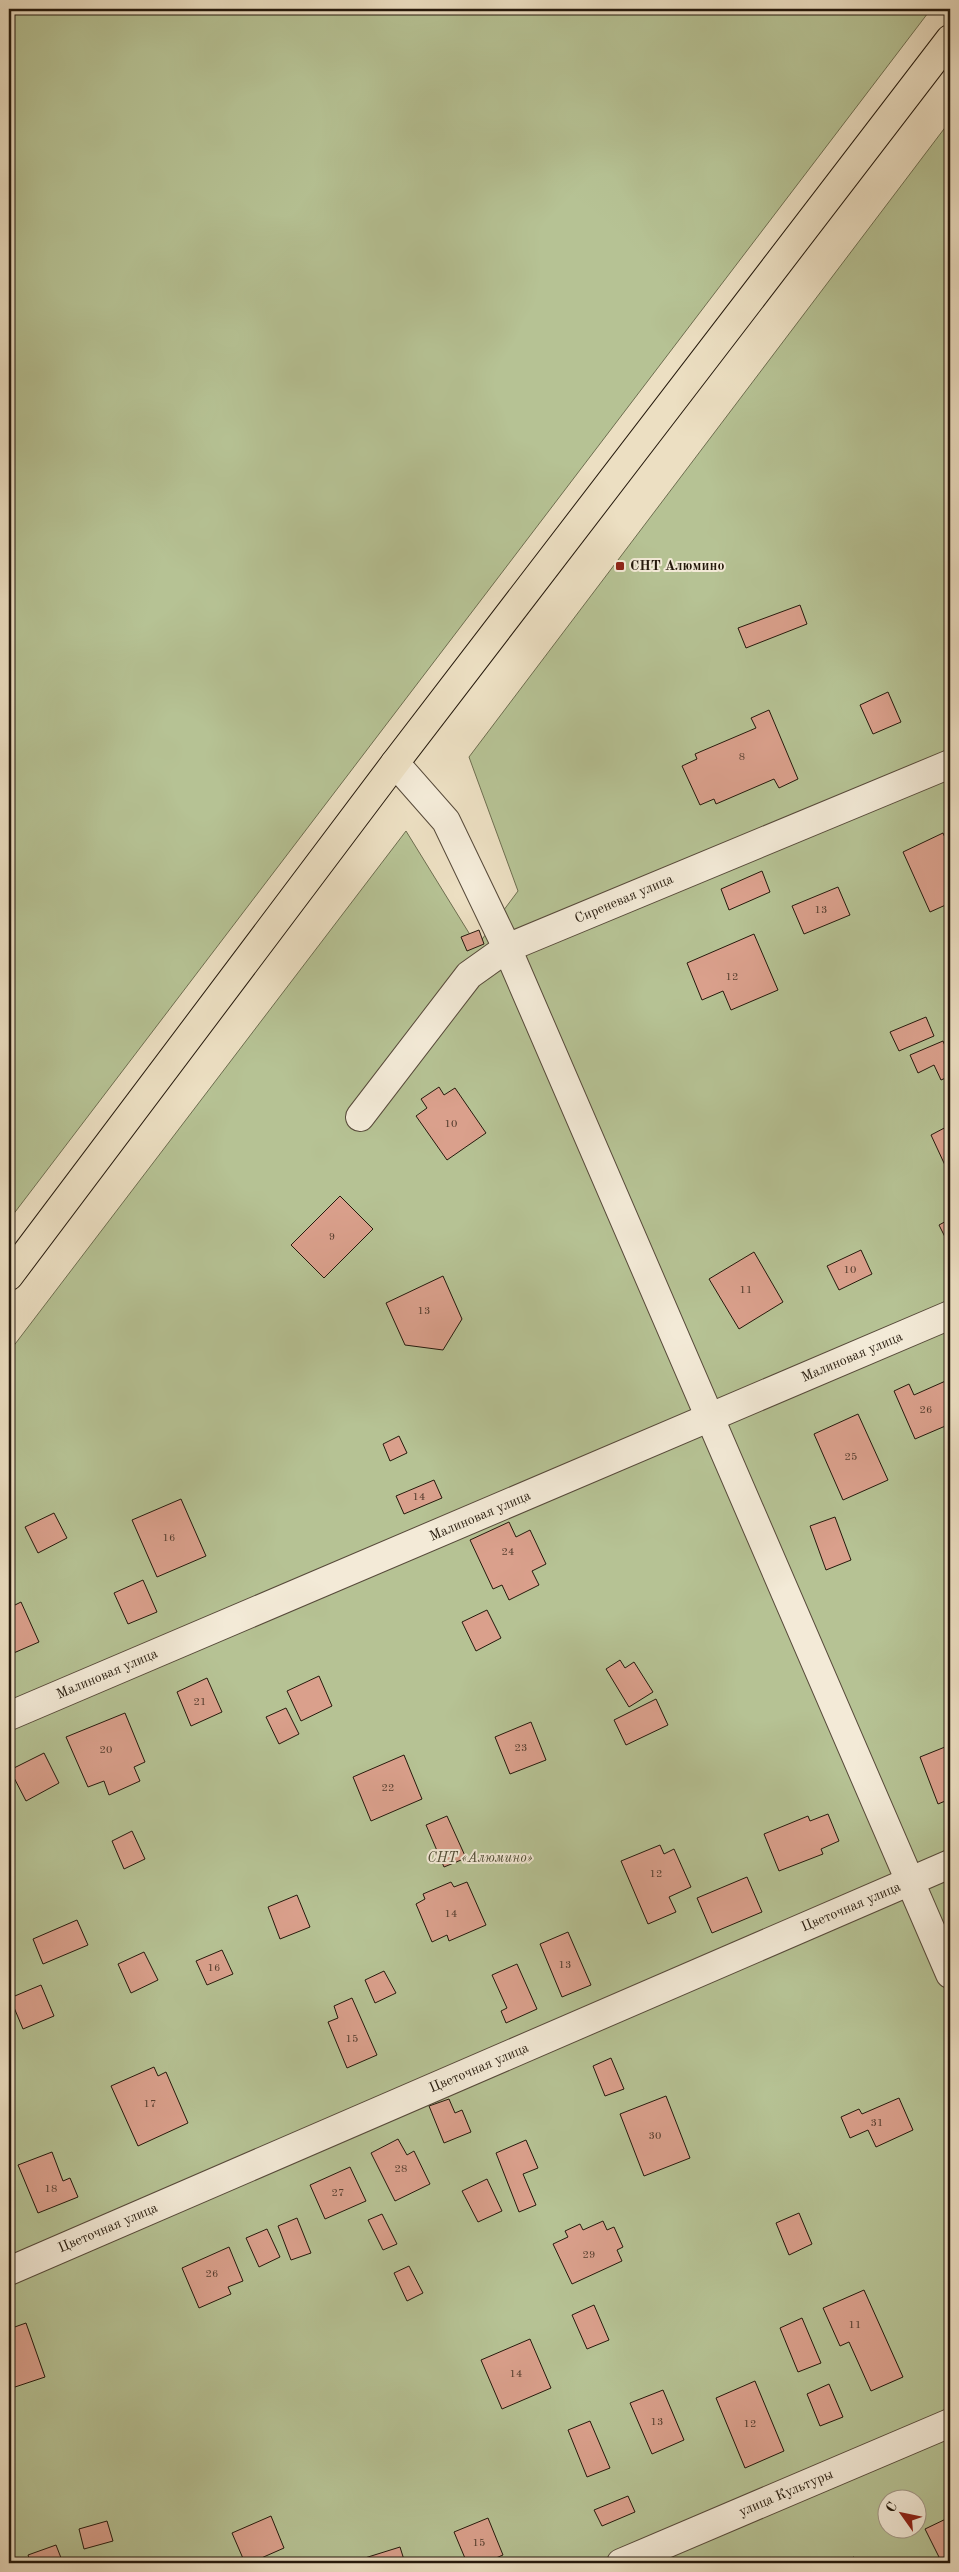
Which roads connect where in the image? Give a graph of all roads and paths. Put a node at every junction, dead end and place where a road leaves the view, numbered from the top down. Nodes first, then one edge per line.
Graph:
1 (950, 39) edge
2 (395, 763) junction
3 (950, 764) edge
4 (507, 948) junction
5 (360, 1117) dead end
6 (9, 1276) edge
7 (950, 1315) edge
8 (710, 1418) junction
9 (9, 1716) edge
10 (950, 1864) edge
11 (910, 1882) junction
12 (950, 1974) edge
13 (9, 2271) edge
14 (950, 2423) edge
15 (621, 2563) edge

1 - 2 main road
2 - 4 street
2 - 6 main road
3 - 4 street, Сиреневая улица
4 - 5 street, Сиреневая улица
4 - 8 street
7 - 8 street, Малиновая улица
8 - 9 street, Малиновая улица
8 - 11 street
10 - 11 street, Цветочная улица
11 - 12 street
11 - 13 street, Цветочная улица
14 - 15 street, улица Культуры

